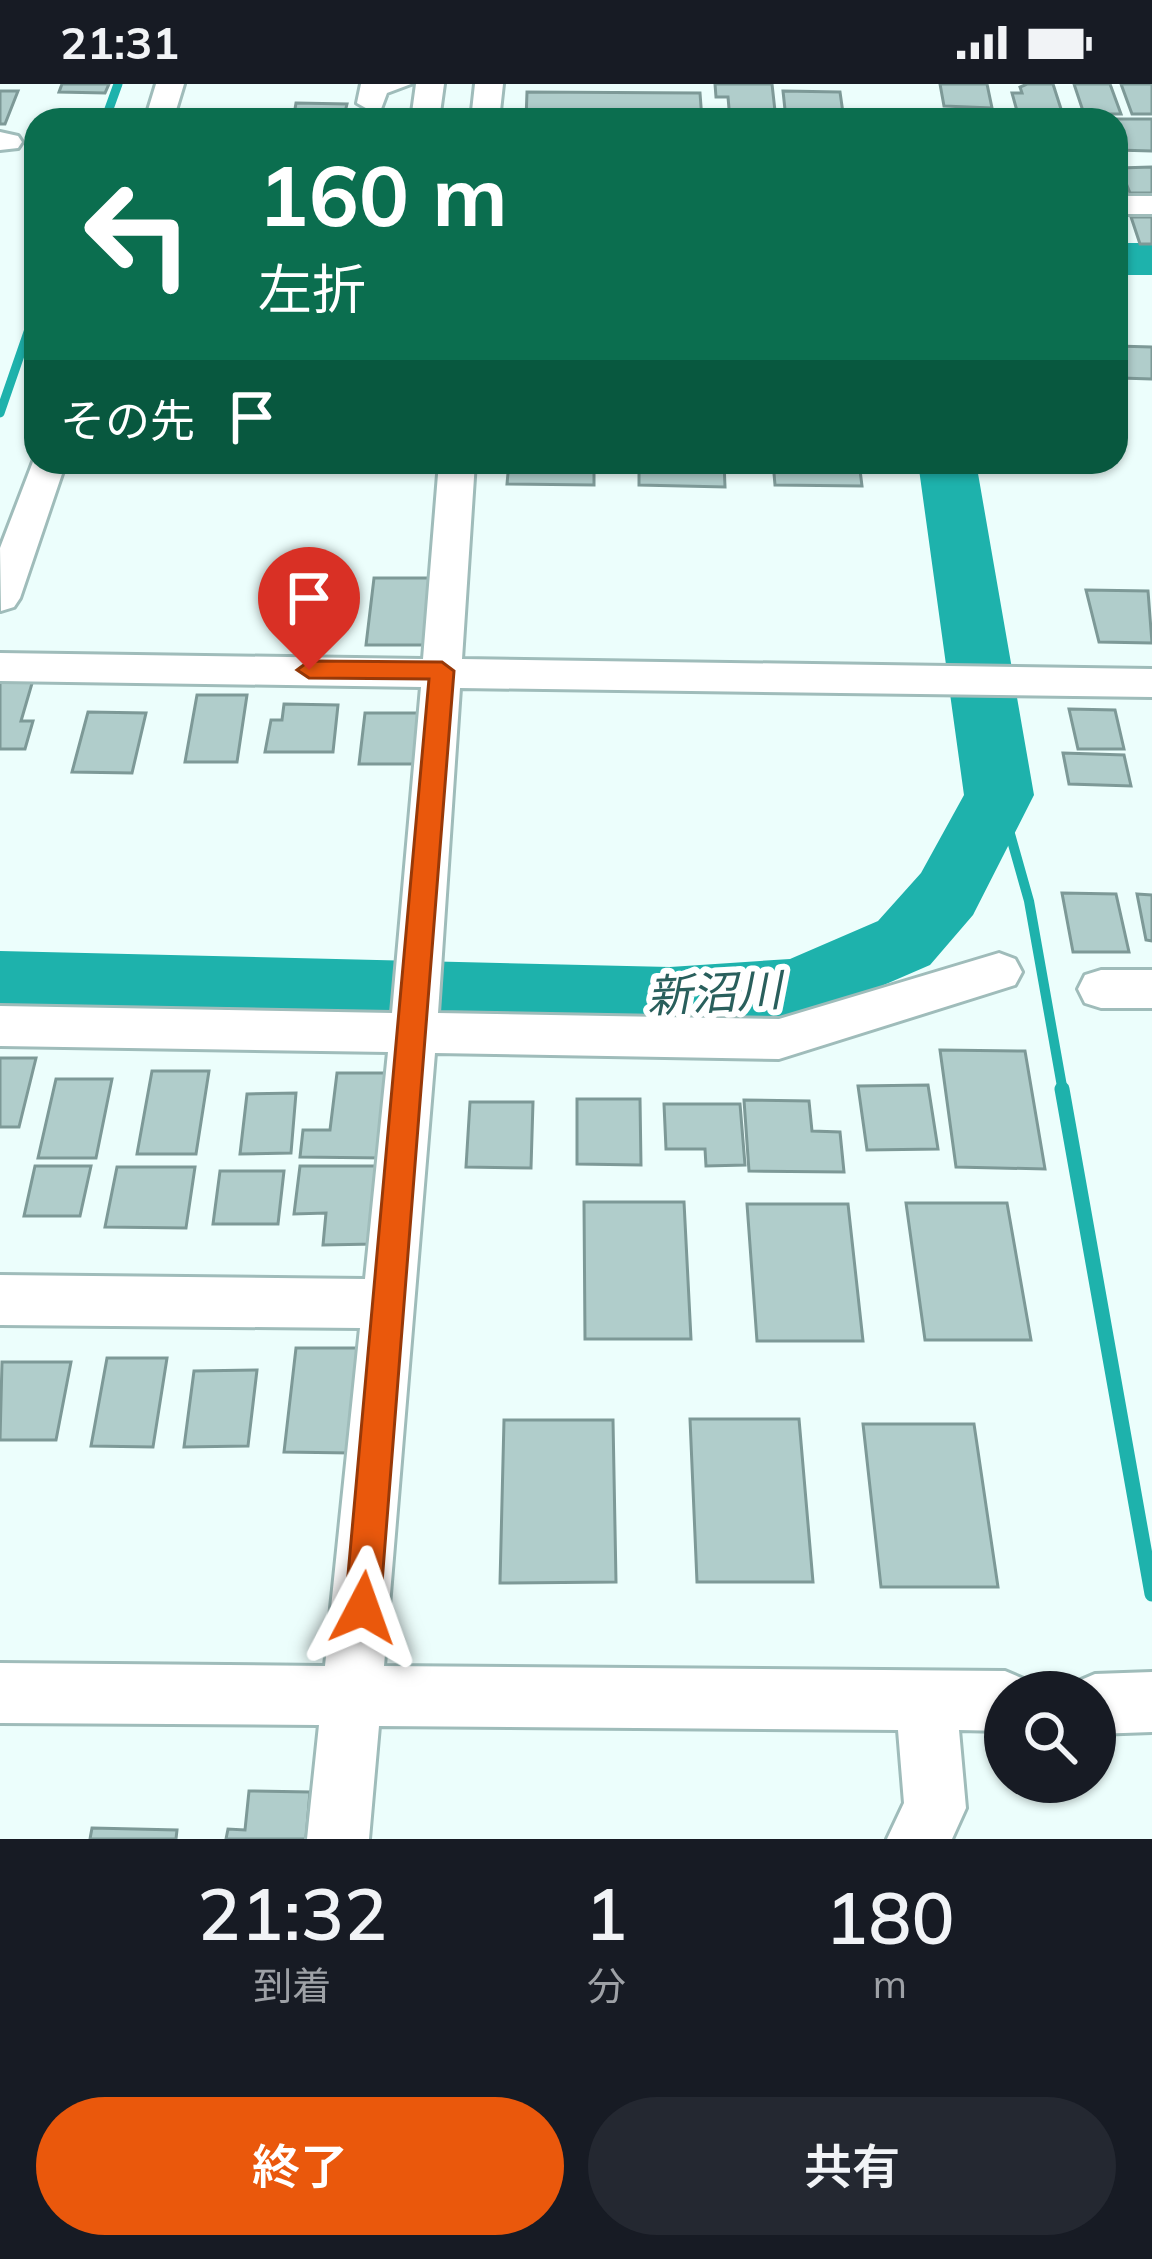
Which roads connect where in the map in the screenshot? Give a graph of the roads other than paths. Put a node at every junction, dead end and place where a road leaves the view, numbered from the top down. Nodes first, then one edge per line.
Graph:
1 (398, 84) edge
2 (371, 103) dead end
3 (45, 474) edge
4 (456, 474) edge
5 (2, 598) edge
6 (0, 667) edge
7 (442, 671) junction
8 (1152, 683) edge
9 (999, 972) dead end
10 (1101, 988) dead end
11 (1152, 989) edge
12 (0, 1026) edge
13 (411, 1037) junction
14 (0, 1300) edge
15 (386, 1304) junction
16 (0, 1693) edge
17 (356, 1695) junction
18 (926, 1699) junction
19 (984, 1700) edge
20 (1152, 1702) edge
21 (1116, 1703) edge
22 (338, 1839) edge
23 (918, 1839) edge

1 - 2 street
3 - 5 street
4 - 7 street
6 - 7 street
7 - 8 street
7 - 13 street
9 - 13 street
10 - 11 street
12 - 13 street
13 - 15 street
14 - 15 street
15 - 17 street
16 - 17 street
17 - 18 street
17 - 22 street
18 - 19 street
18 - 23 street
20 - 21 street

